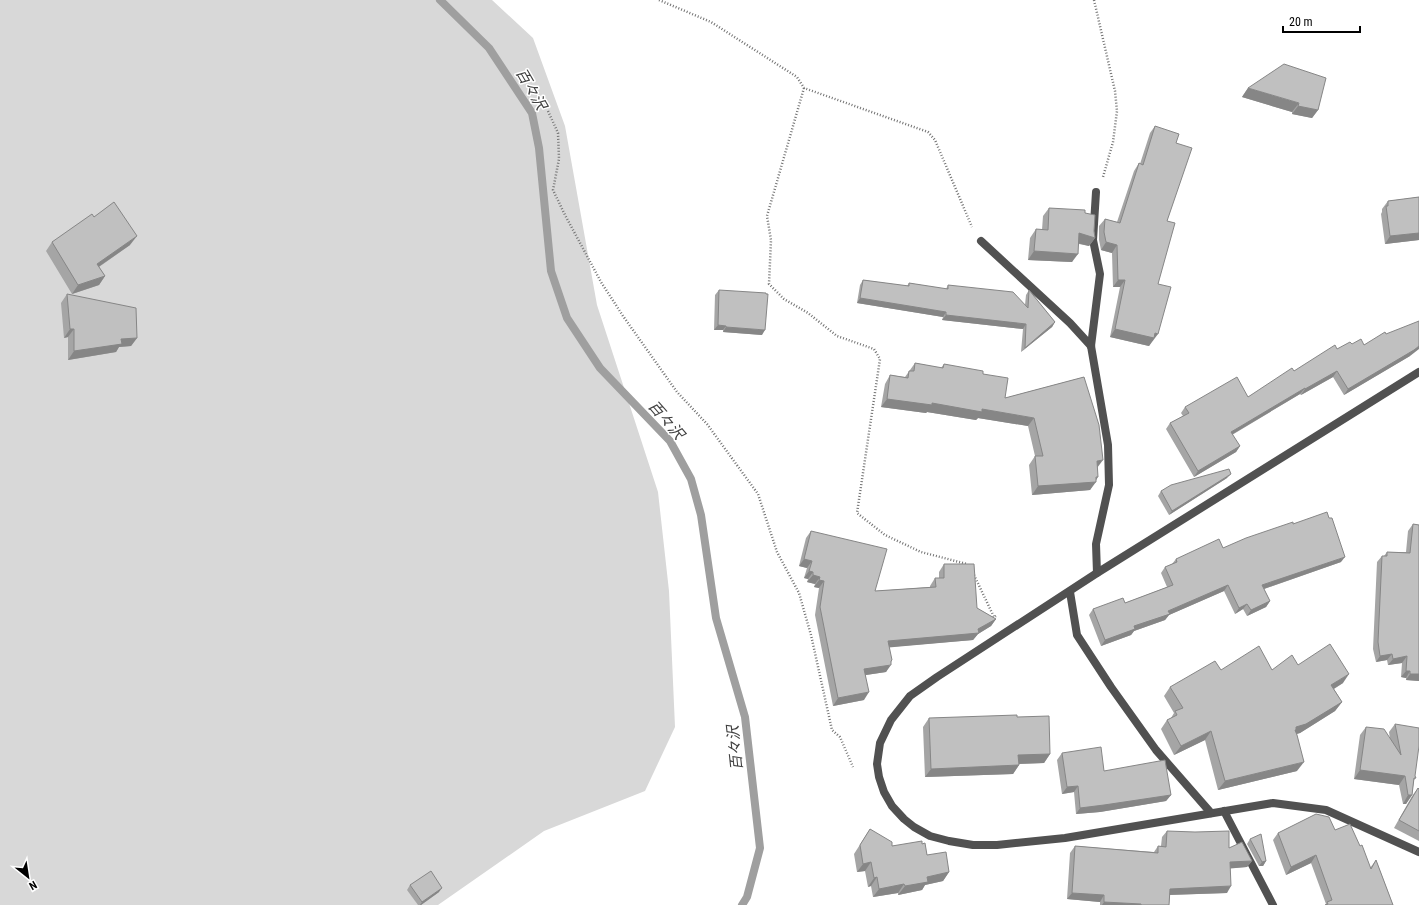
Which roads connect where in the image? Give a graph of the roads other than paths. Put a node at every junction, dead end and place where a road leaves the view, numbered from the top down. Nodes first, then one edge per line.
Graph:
1 (1096, 192) road end
2 (981, 241) road end
3 (1091, 346) junction
4 (1419, 372) edge
5 (1097, 573) junction
6 (1070, 592) junction
7 (1224, 811) junction
8 (1211, 813) junction
9 (1419, 852) edge
10 (1273, 905) edge

1 - 3 street
2 - 3 street
3 - 5 street
4 - 5 street
5 - 6 street
6 - 8 street
6 - 8 street
7 - 8 street
7 - 9 street
7 - 10 street

